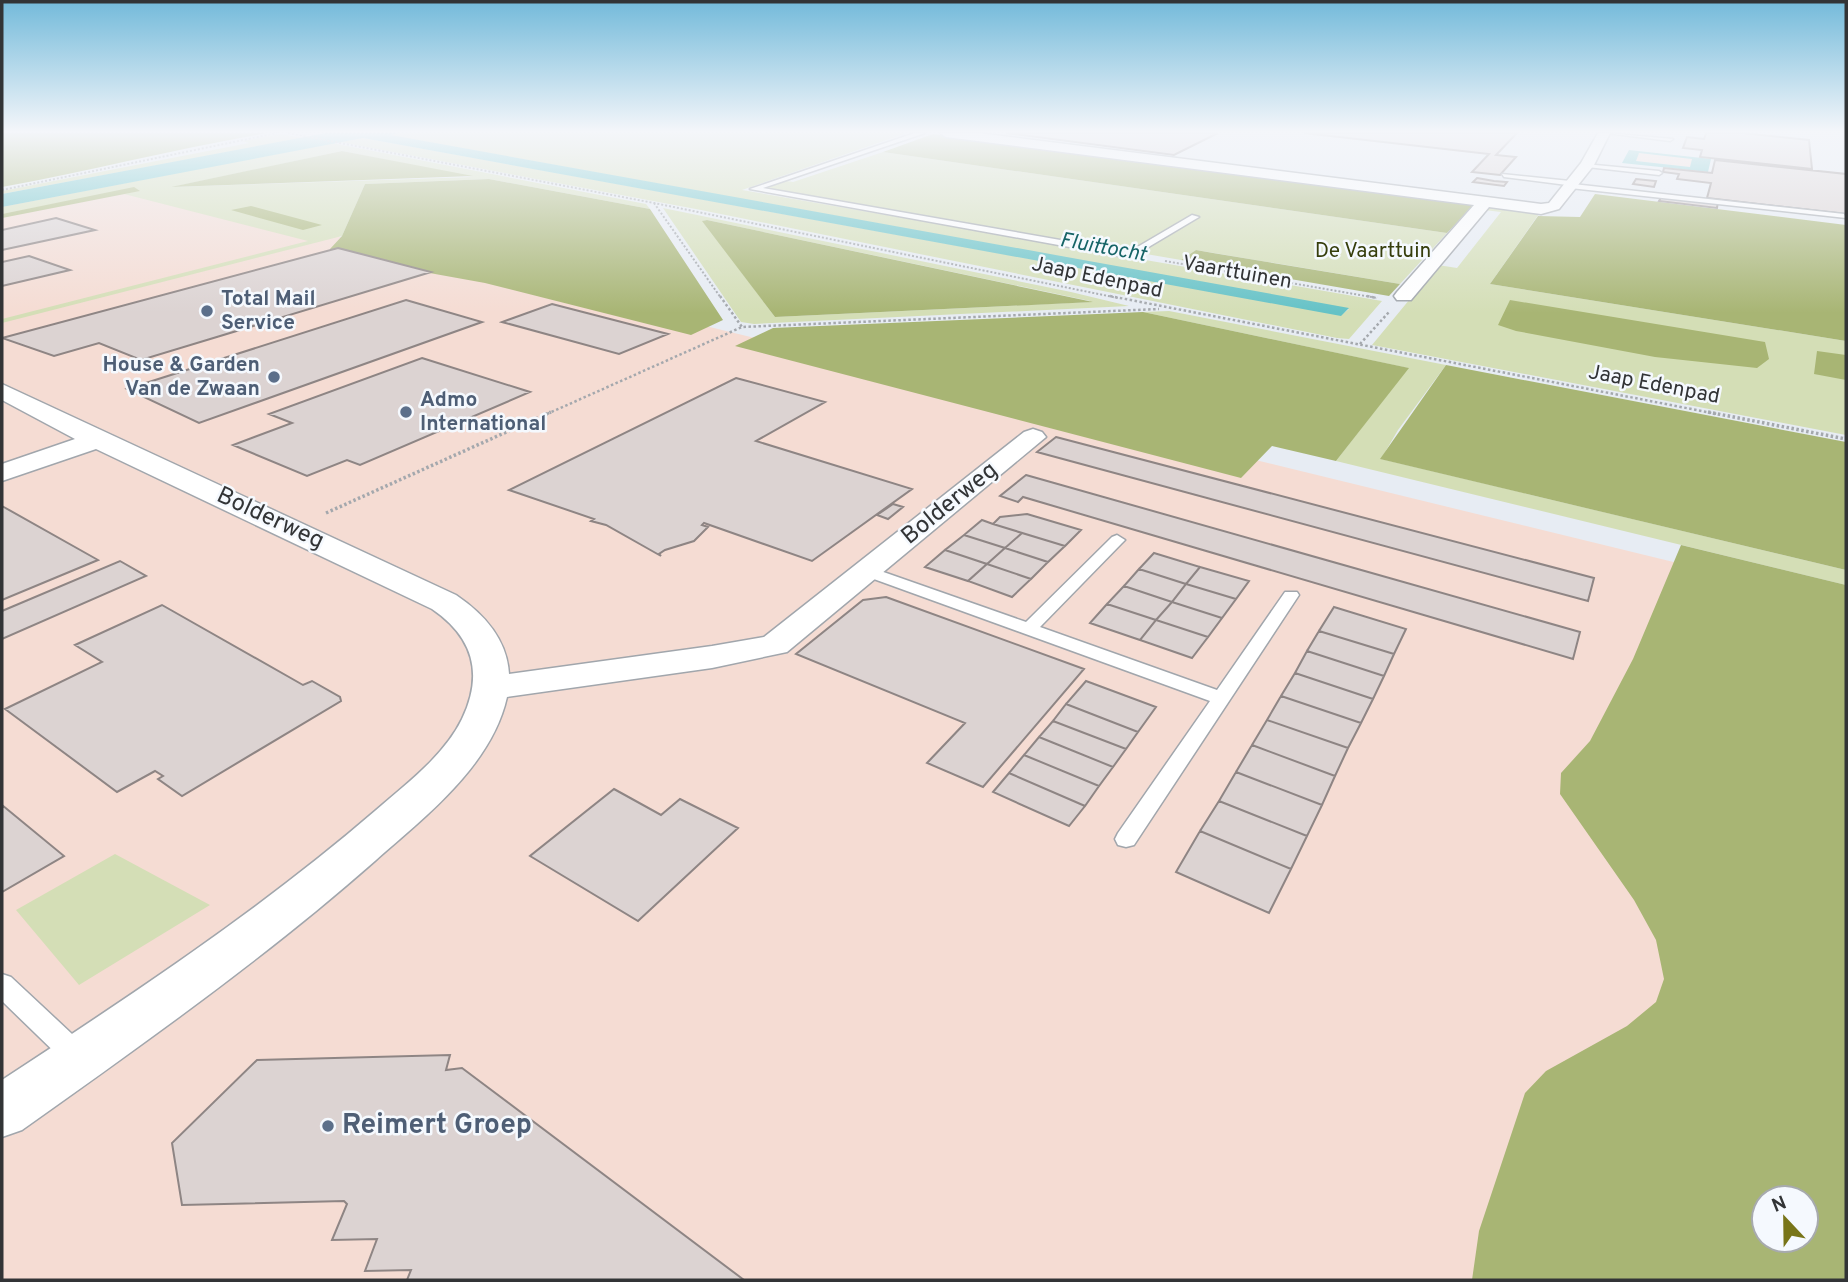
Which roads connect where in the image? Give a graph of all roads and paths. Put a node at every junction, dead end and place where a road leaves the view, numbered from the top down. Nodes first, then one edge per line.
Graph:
1 (600, 193) edge
2 (776, 193) edge
3 (1406, 193) edge
4 (1564, 193) edge
5 (1646, 193) edge
6 (654, 203) junction
7 (1484, 203) junction
8 (1844, 216) dead end
9 (1195, 217) dead end
10 (1130, 255) junction
11 (1401, 299) junction
12 (1167, 308) junction
13 (742, 327) junction
14 (1359, 345) junction
15 (2, 391) edge
16 (1033, 437) dead end
17 (1846, 439) edge
18 (99, 440) junction
19 (2, 473) edge
20 (290, 529) junction
21 (1117, 540) dead end
22 (866, 571) junction
23 (1291, 594) dead end
24 (1029, 629) junction
25 (491, 688) junction
26 (1221, 698) junction
27 (1126, 839) dead end
28 (2, 985) edge
29 (79, 1059) junction
30 (2, 1111) edge

1 - 6 path, Jaap Edenpad
2 - 10 lane
3 - 7 street
4 - 7 street
5 - 8 lane
6 - 12 path, Jaap Edenpad
6 - 13 path
7 - 11 street
9 - 10 lane
10 - 11 path, Vaarttuinen
11 - 14 path
12 - 13 path
12 - 14 path, Jaap Edenpad
13 - 20 path
14 - 17 path, Jaap Edenpad
15 - 18 street, Bolderweg
16 - 22 street, Bolderweg
18 - 19 street
18 - 20 street, Bolderweg
20 - 25 street, Bolderweg
21 - 24 lane
22 - 24 lane, Bolderweg
22 - 25 street, Bolderweg
23 - 26 lane
24 - 26 lane, Bolderweg
25 - 29 street, Bolderweg
26 - 27 lane
28 - 29 lane
29 - 30 street, Bolderweg

